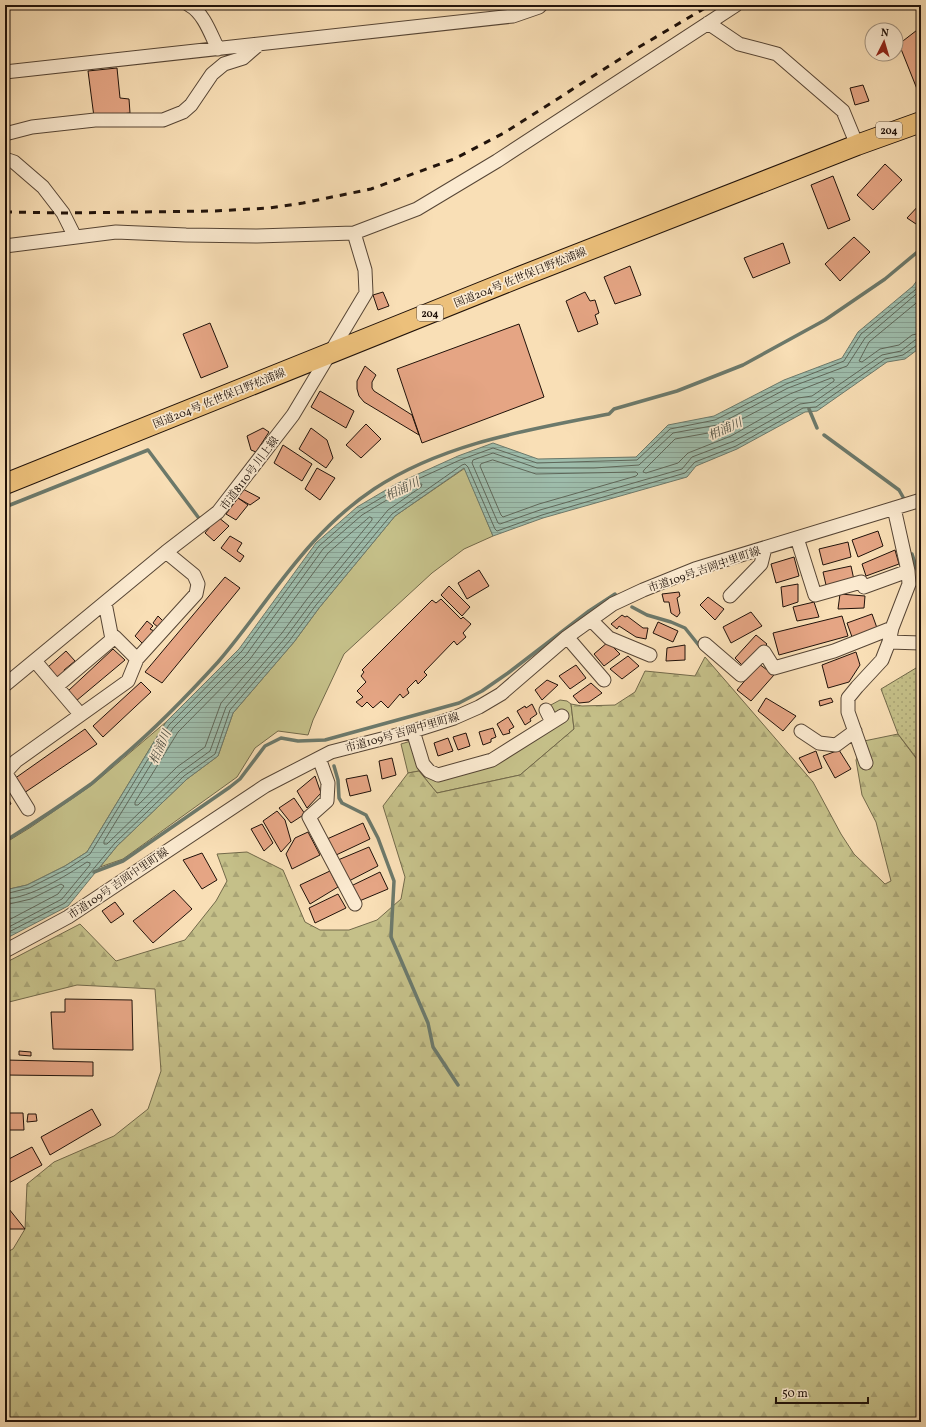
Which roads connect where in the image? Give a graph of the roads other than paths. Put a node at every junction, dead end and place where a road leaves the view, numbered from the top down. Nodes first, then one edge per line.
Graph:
1 (190, 5) edge
2 (541, 5) edge
3 (736, 5) edge
4 (708, 23) junction
5 (258, 45) junction
6 (218, 50) junction
7 (5, 72) edge
8 (921, 116) edge
9 (921, 122) edge
10 (5, 134) edge
11 (857, 145) junction
12 (5, 159) edge
13 (354, 233) junction
14 (74, 237) junction
15 (5, 246) edge
16 (328, 354) junction
17 (5, 484) edge
18 (921, 500) edge
19 (894, 508) junction
20 (797, 538) junction
21 (765, 548) junction
22 (166, 552) junction
23 (908, 571) junction
24 (730, 596) dead end
25 (105, 603) junction
26 (591, 620) junction
27 (892, 628) junction
28 (567, 637) junction
29 (112, 640) junction
30 (890, 642) junction
31 (921, 643) edge
32 (706, 644) dead end
33 (650, 655) dead end
34 (137, 659) junction
35 (35, 661) junction
36 (604, 680) dead end
37 (5, 685) edge
38 (57, 686) junction
39 (546, 710) dead end
40 (80, 714) junction
41 (413, 731) junction
42 (801, 731) dead end
43 (854, 731) junction
44 (319, 758) junction
45 (866, 763) dead end
46 (5, 773) edge
47 (28, 809) dead end
48 (355, 904) dead end
49 (5, 951) edge

1 - 6 street
2 - 5 street
3 - 4 street
4 - 11 street
4 - 13 street
5 - 6 street
5 - 10 street
6 - 7 street
8 - 11 highway, 国道204号 佐世保日野松浦線 / 204
9 - 11 highway, 国道204号 佐世保日野松浦線 / 204
11 - 16 highway, 国道204号 佐世保日野松浦線 / 204
12 - 14 street
13 - 14 street
13 - 16 street, 市道8110号 川上線
14 - 15 street
16 - 17 highway, 国道204号 佐世保日野松浦線 / 204
16 - 22 street, 市道8110号 川上線
18 - 19 street, 市道109号 吉岡中里町線
19 - 20 street, 市道109号 吉岡中里町線
19 - 23 street
20 - 21 street, 市道109号 吉岡中里町線
20 - 23 street
21 - 24 street
21 - 26 street, 市道109号 吉岡中里町線
22 - 25 street, 市道8110号 川上線
22 - 34 street
23 - 27 street
25 - 29 street
25 - 35 street, 市道8110号 川上線
26 - 28 street, 市道109号 吉岡中里町線
26 - 33 street
27 - 30 street
27 - 32 street
28 - 36 street
28 - 41 street, 市道109号 吉岡中里町線
29 - 34 street
29 - 38 street
30 - 31 street
30 - 43 street
34 - 40 street
35 - 37 street, 市道8110号 川上線
35 - 38 street
38 - 40 street
39 - 41 street
40 - 46 street
41 - 44 street, 市道109号 吉岡中里町線
42 - 43 street
43 - 45 street
44 - 48 street
44 - 49 street, 市道109号 吉岡中里町線
46 - 47 street

